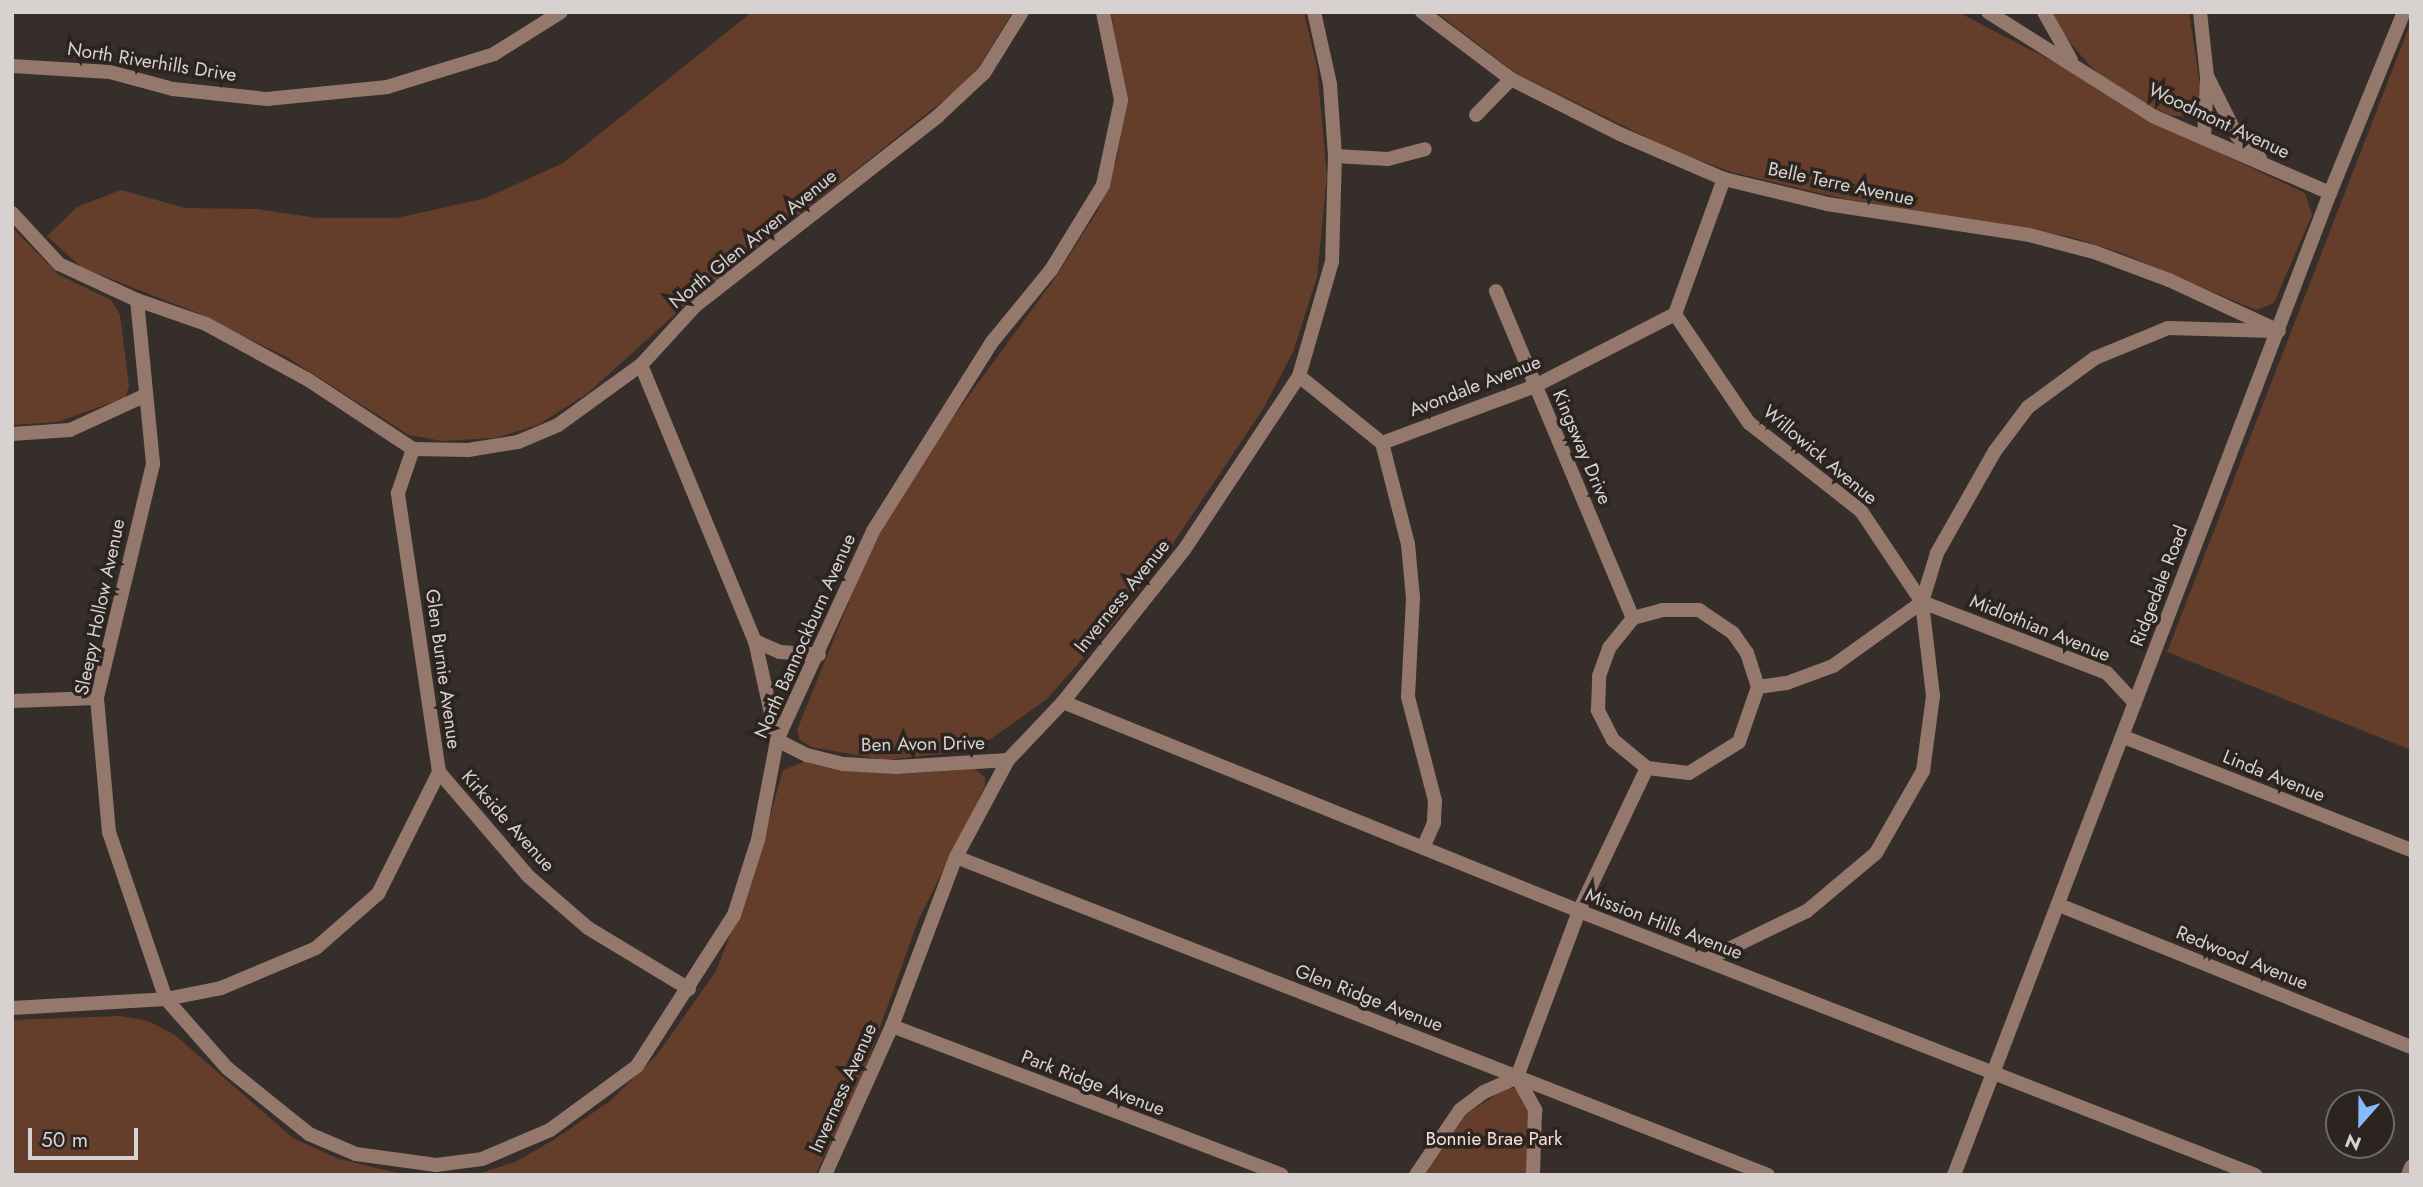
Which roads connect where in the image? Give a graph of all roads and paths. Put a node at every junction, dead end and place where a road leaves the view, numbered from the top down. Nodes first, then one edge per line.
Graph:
1 (561, 12) edge
2 (1022, 12) edge
3 (1103, 12) edge
4 (1314, 12) edge
5 (1422, 12) edge
6 (2044, 12) edge
7 (2200, 12) edge
8 (2404, 12) edge
9 (1995, 14) edge
10 (2073, 62) junction
11 (12, 66) edge
12 (2207, 76) junction
13 (1511, 79) junction
14 (1476, 115) dead end
15 (2204, 138) junction
16 (1425, 149) dead end
17 (1335, 156) junction
18 (2266, 165) junction
19 (1724, 179) junction
20 (2330, 193) junction
21 (12, 213) edge
22 (1496, 290) dead end
23 (137, 300) junction
24 (1675, 314) junction
25 (2279, 331) junction
26 (641, 365) junction
27 (1299, 376) junction
28 (1535, 386) junction
29 (144, 396) junction
30 (12, 435) edge
31 (1382, 443) junction
32 (413, 449) junction
33 (1922, 602) junction
34 (1633, 618) junction
35 (755, 640) junction
36 (819, 655) junction
37 (1758, 687) junction
38 (97, 698) junction
39 (12, 701) edge
40 (1063, 702) junction
41 (2135, 703) junction
42 (2124, 737) junction
43 (777, 740) junction
44 (1008, 760) junction
45 (1647, 768) junction
46 (439, 772) junction
47 (1423, 848) junction
48 (2411, 850) edge
49 (956, 857) junction
50 (2059, 905) junction
51 (1578, 911) junction
52 (1706, 960) junction
53 (689, 989) junction
54 (166, 999) junction
55 (12, 1009) edge
56 (892, 1026) junction
57 (2411, 1047) edge
58 (1992, 1073) junction
59 (1517, 1077) junction
60 (2411, 1167) edge
61 (825, 1175) edge
62 (1282, 1175) edge
63 (1416, 1175) edge
64 (1533, 1175) edge
65 (1768, 1175) edge
66 (1954, 1175) edge
67 (2255, 1175) edge
68 (2408, 1175) edge

1 - 11 street, North Riverhills Drive
2 - 26 street, North Glen Arven Avenue
3 - 36 street, North Bannockburn Avenue
4 - 17 street, Inverness Avenue
5 - 13 street, Belle Terre Avenue
6 - 10 street
7 - 12 street
8 - 20 street, Ridgedale Road
9 - 10 street, Woodmont Avenue
10 - 15 street, Woodmont Avenue
12 - 15 street
12 - 18 street
13 - 14 street
13 - 19 street, Belle Terre Avenue
15 - 18 street, Woodmont Avenue
16 - 17 street
17 - 27 street, Inverness Avenue
18 - 20 street, Woodmont Avenue
19 - 24 street
19 - 25 street, Belle Terre Avenue
20 - 25 street, Ridgedale Road
21 - 23 street
22 - 28 street, Kingsway Drive
23 - 29 street, Sleepy Hollow Avenue
23 - 32 street
24 - 28 street, Avondale Avenue
24 - 33 street, Willowick Avenue
25 - 33 street
25 - 41 street, Ridgedale Road
26 - 32 street, North Glen Arven Avenue
26 - 35 street
27 - 31 street
27 - 40 street, Inverness Avenue
28 - 31 street, Avondale Avenue
28 - 34 street, Kingsway Drive
29 - 30 street
29 - 38 street, Sleepy Hollow Avenue
31 - 47 street
32 - 46 street, Glen Burnie Avenue
33 - 37 street
33 - 41 street, Midlothian Avenue
33 - 52 street, Willowick Avenue
34 - 37 street
34 - 45 street
35 - 36 street
35 - 43 street
36 - 43 street, North Bannockburn Avenue
37 - 45 street
38 - 39 street
38 - 54 street, Sleepy Hollow Avenue
40 - 44 street, Inverness Avenue
40 - 47 street, Mission Hills Avenue
41 - 42 street, Ridgedale Road
42 - 48 street, Linda Avenue
42 - 50 street, Ridgedale Road
43 - 44 street, Ben Avon Drive
43 - 53 street, North Bannockburn Avenue
44 - 49 street, Inverness Avenue
45 - 51 street
46 - 53 street, Kirkside Avenue
46 - 54 street, Glen Burnie Avenue
47 - 51 street, Mission Hills Avenue
49 - 56 street, Inverness Avenue
49 - 59 street, Glen Ridge Avenue
50 - 57 street, Redwood Avenue
50 - 58 street, Ridgedale Road
51 - 52 street, Mission Hills Avenue
51 - 59 street
52 - 58 street, Mission Hills Avenue
53 - 54 street, North Bannockburn Avenue
54 - 55 street
56 - 61 street, Inverness Avenue
56 - 62 street, Park Ridge Avenue
58 - 66 street, Ridgedale Road
58 - 67 street, Mission Hills Avenue
59 - 63 street
59 - 64 street
59 - 65 street, Glen Ridge Avenue
60 - 68 street

